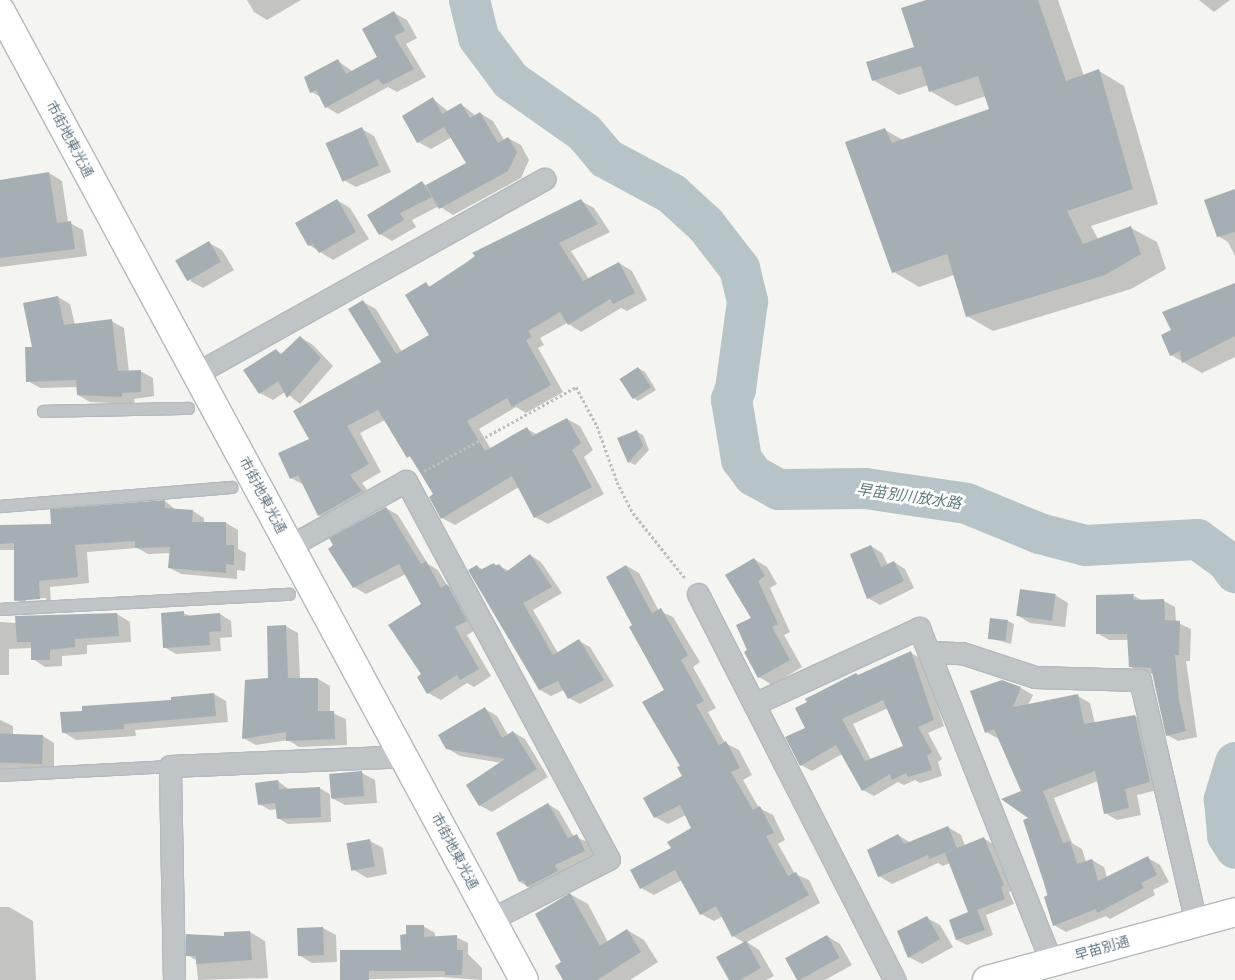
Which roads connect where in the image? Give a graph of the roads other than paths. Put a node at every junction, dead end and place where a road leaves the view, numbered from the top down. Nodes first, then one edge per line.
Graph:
1 (0, 10) edge
2 (544, 179) dead end
3 (197, 373) junction
4 (188, 408) dead end
5 (43, 411) dead end
6 (231, 487) dead end
7 (0, 506) edge
8 (290, 546) junction
9 (289, 594) dead end
10 (698, 594) road end
11 (0, 610) edge
12 (929, 652) junction
13 (754, 704) junction
14 (404, 756) junction
15 (170, 766) junction
16 (0, 775) edge
17 (1217, 916) edge
18 (492, 919) junction
19 (1051, 962) junction
20 (174, 980) edge
21 (524, 980) edge
22 (895, 980) edge
23 (986, 980) edge

1 - 3 street, 市街地東光通
2 - 3 street
3 - 8 street, 市街地東光通
4 - 5 lane
6 - 7 lane
8 - 14 street, 市街地東光通
8 - 18 street
9 - 11 lane
10 - 13 street
12 - 13 street
12 - 17 street
12 - 19 street
13 - 22 street
14 - 15 street
14 - 18 street, 市街地東光通
15 - 16 lane
15 - 20 street
17 - 19 street, 早苗別通
18 - 21 street, 市街地東光通
19 - 23 street, 早苗別通

